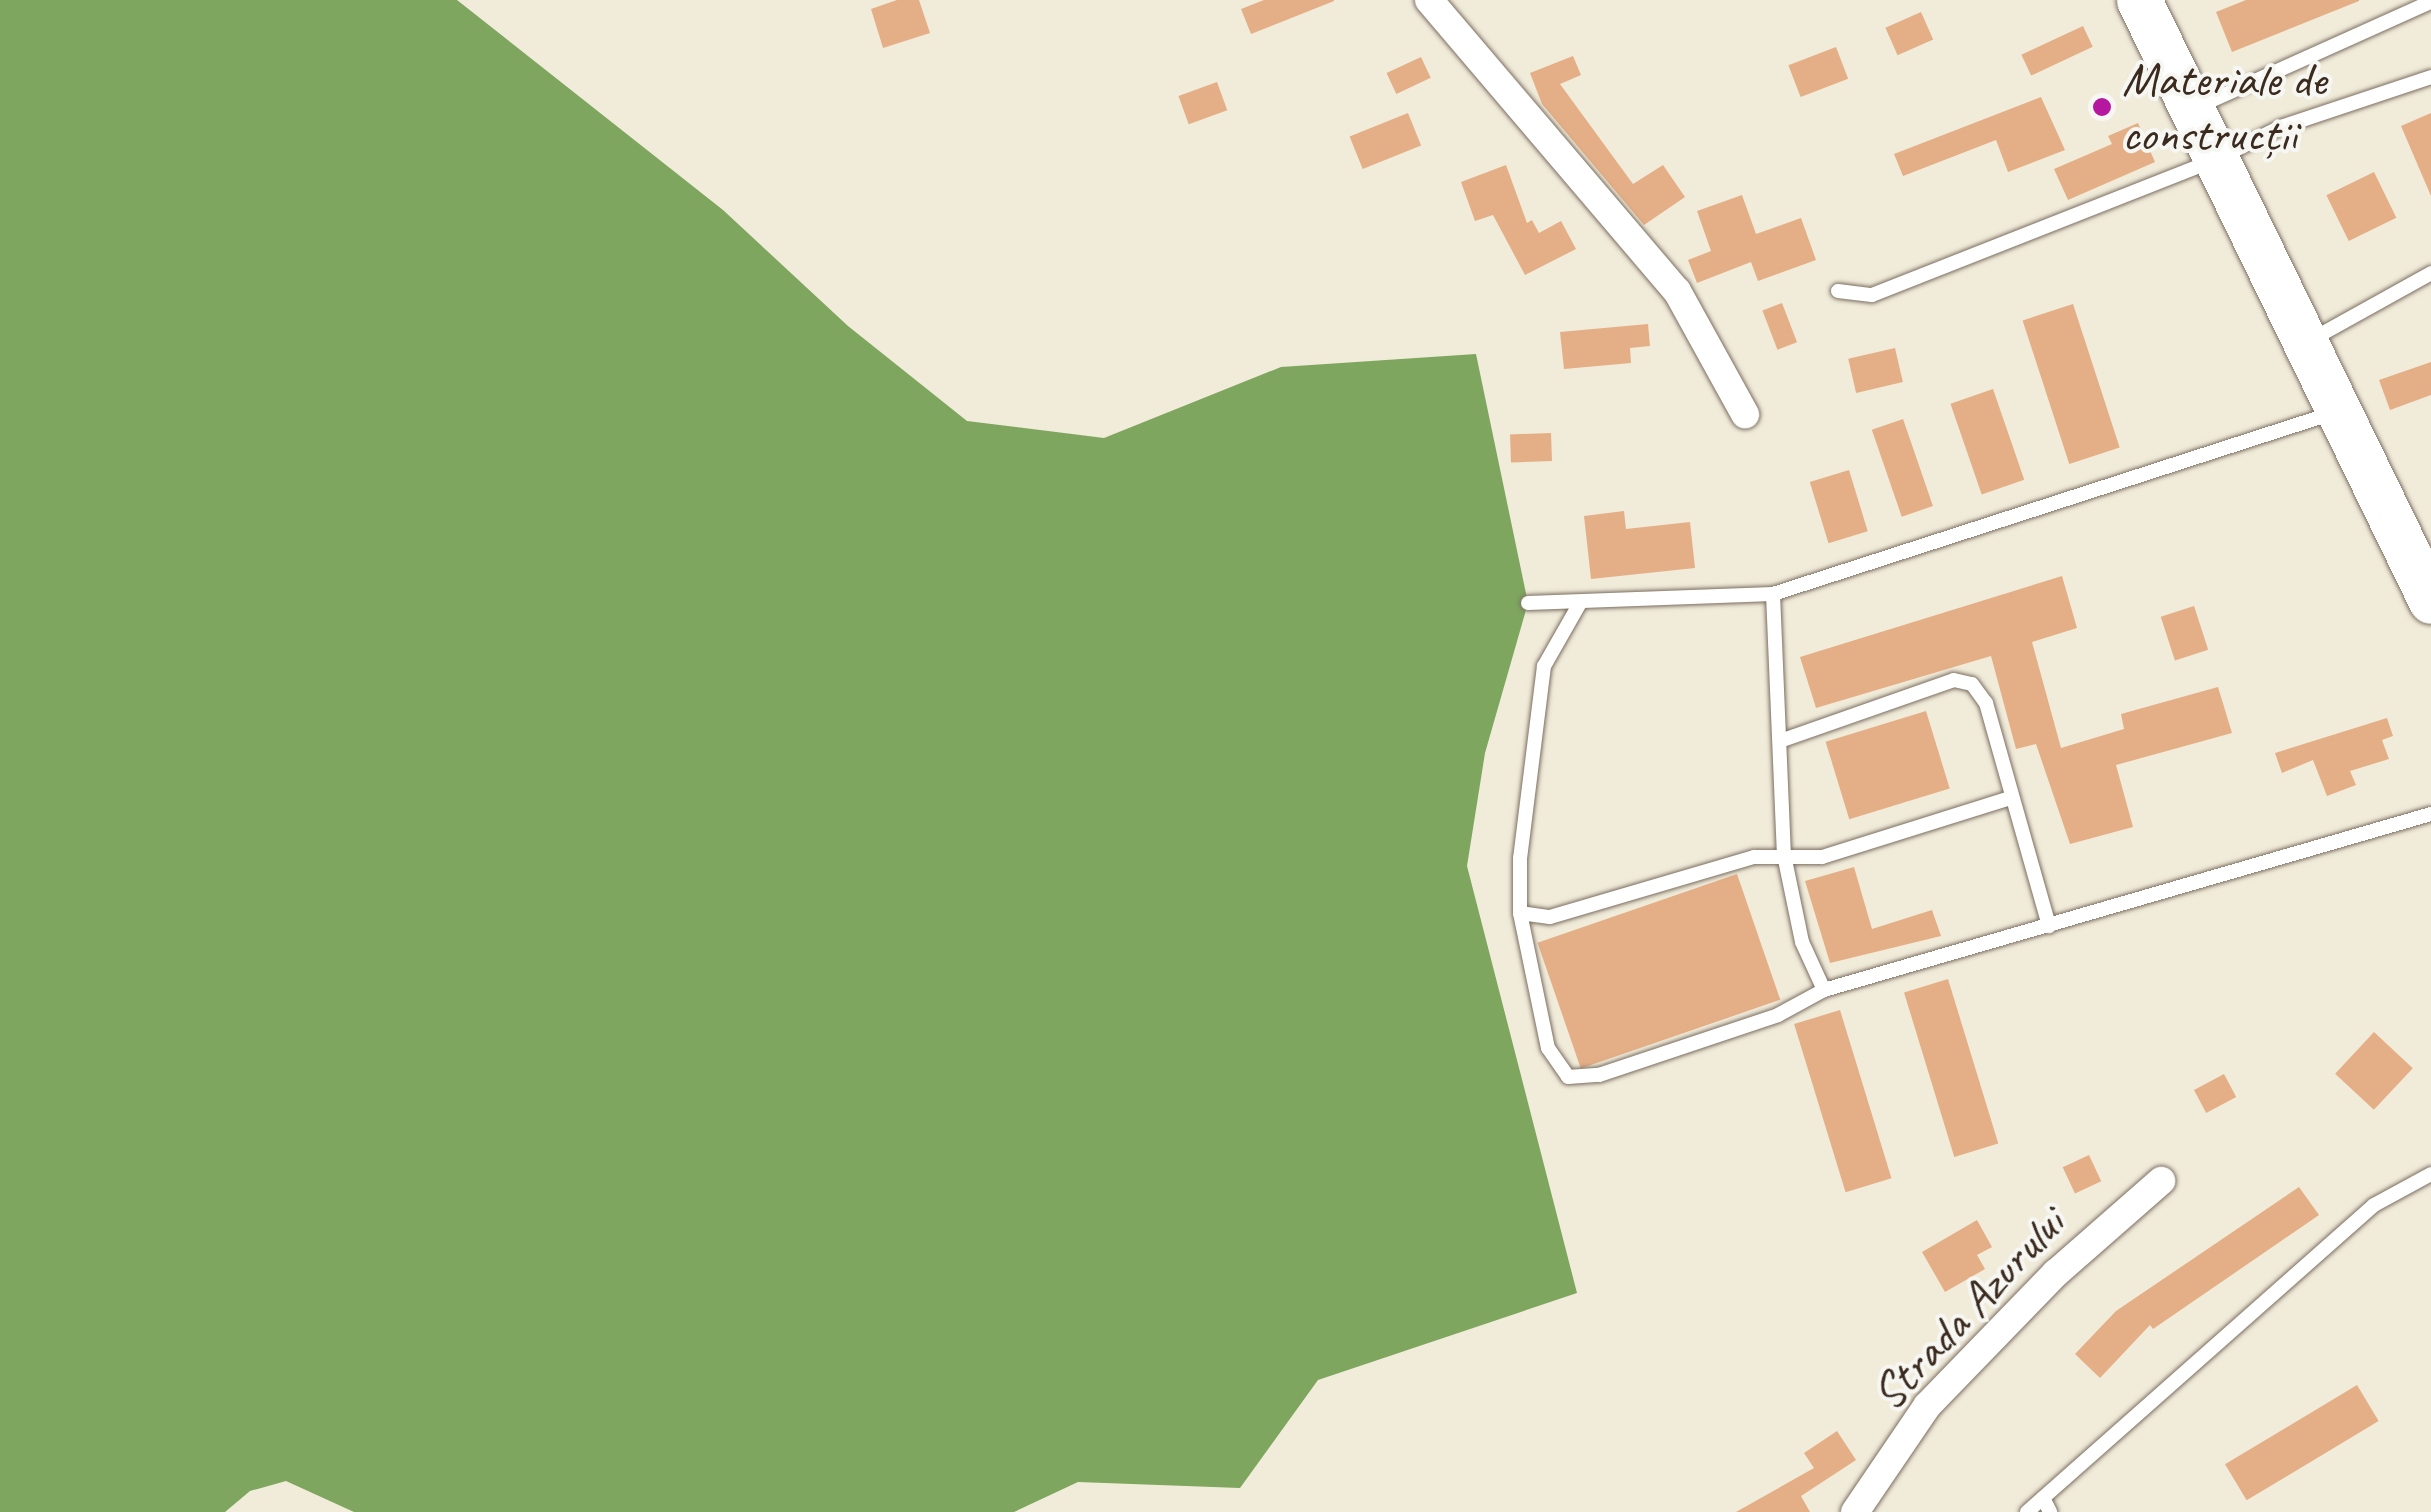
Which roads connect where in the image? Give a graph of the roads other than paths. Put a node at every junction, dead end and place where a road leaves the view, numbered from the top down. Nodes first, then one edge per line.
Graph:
1 (1429, 0) edge
2 (2139, 0) edge
3 (2431, 2) edge
4 (2431, 77) edge
5 (2192, 110) junction
6 (2215, 160) junction
7 (2431, 273) edge
8 (1838, 291) dead end
9 (2302, 345) junction
10 (2338, 411) junction
11 (1744, 414) dead end
12 (1773, 594) junction
13 (2431, 601) edge
14 (1528, 604) dead end
15 (1580, 604) junction
16 (1780, 741) junction
17 (2010, 798) junction
18 (2431, 814) edge
19 (1784, 855) junction
20 (1520, 913) junction
21 (2048, 926) junction
22 (1824, 990) junction
23 (2431, 1174) edge
24 (2161, 1181) dead end
25 (2046, 1505) edge
26 (1855, 1512) edge
27 (2027, 1512) edge

1 - 11 street
2 - 5 main road
3 - 5 lane
4 - 6 lane
5 - 6 main road
6 - 8 lane
6 - 9 main road
7 - 9 lane
9 - 10 main road
10 - 12 lane
10 - 13 main road
12 - 15 lane
12 - 16 lane
14 - 15 lane
15 - 20 lane
16 - 17 lane
16 - 19 lane
17 - 19 lane
17 - 21 lane
18 - 21 lane
19 - 20 lane
19 - 22 lane
20 - 22 lane
21 - 22 lane
23 - 25 lane
24 - 26 street, Strada Azurului
25 - 27 lane

